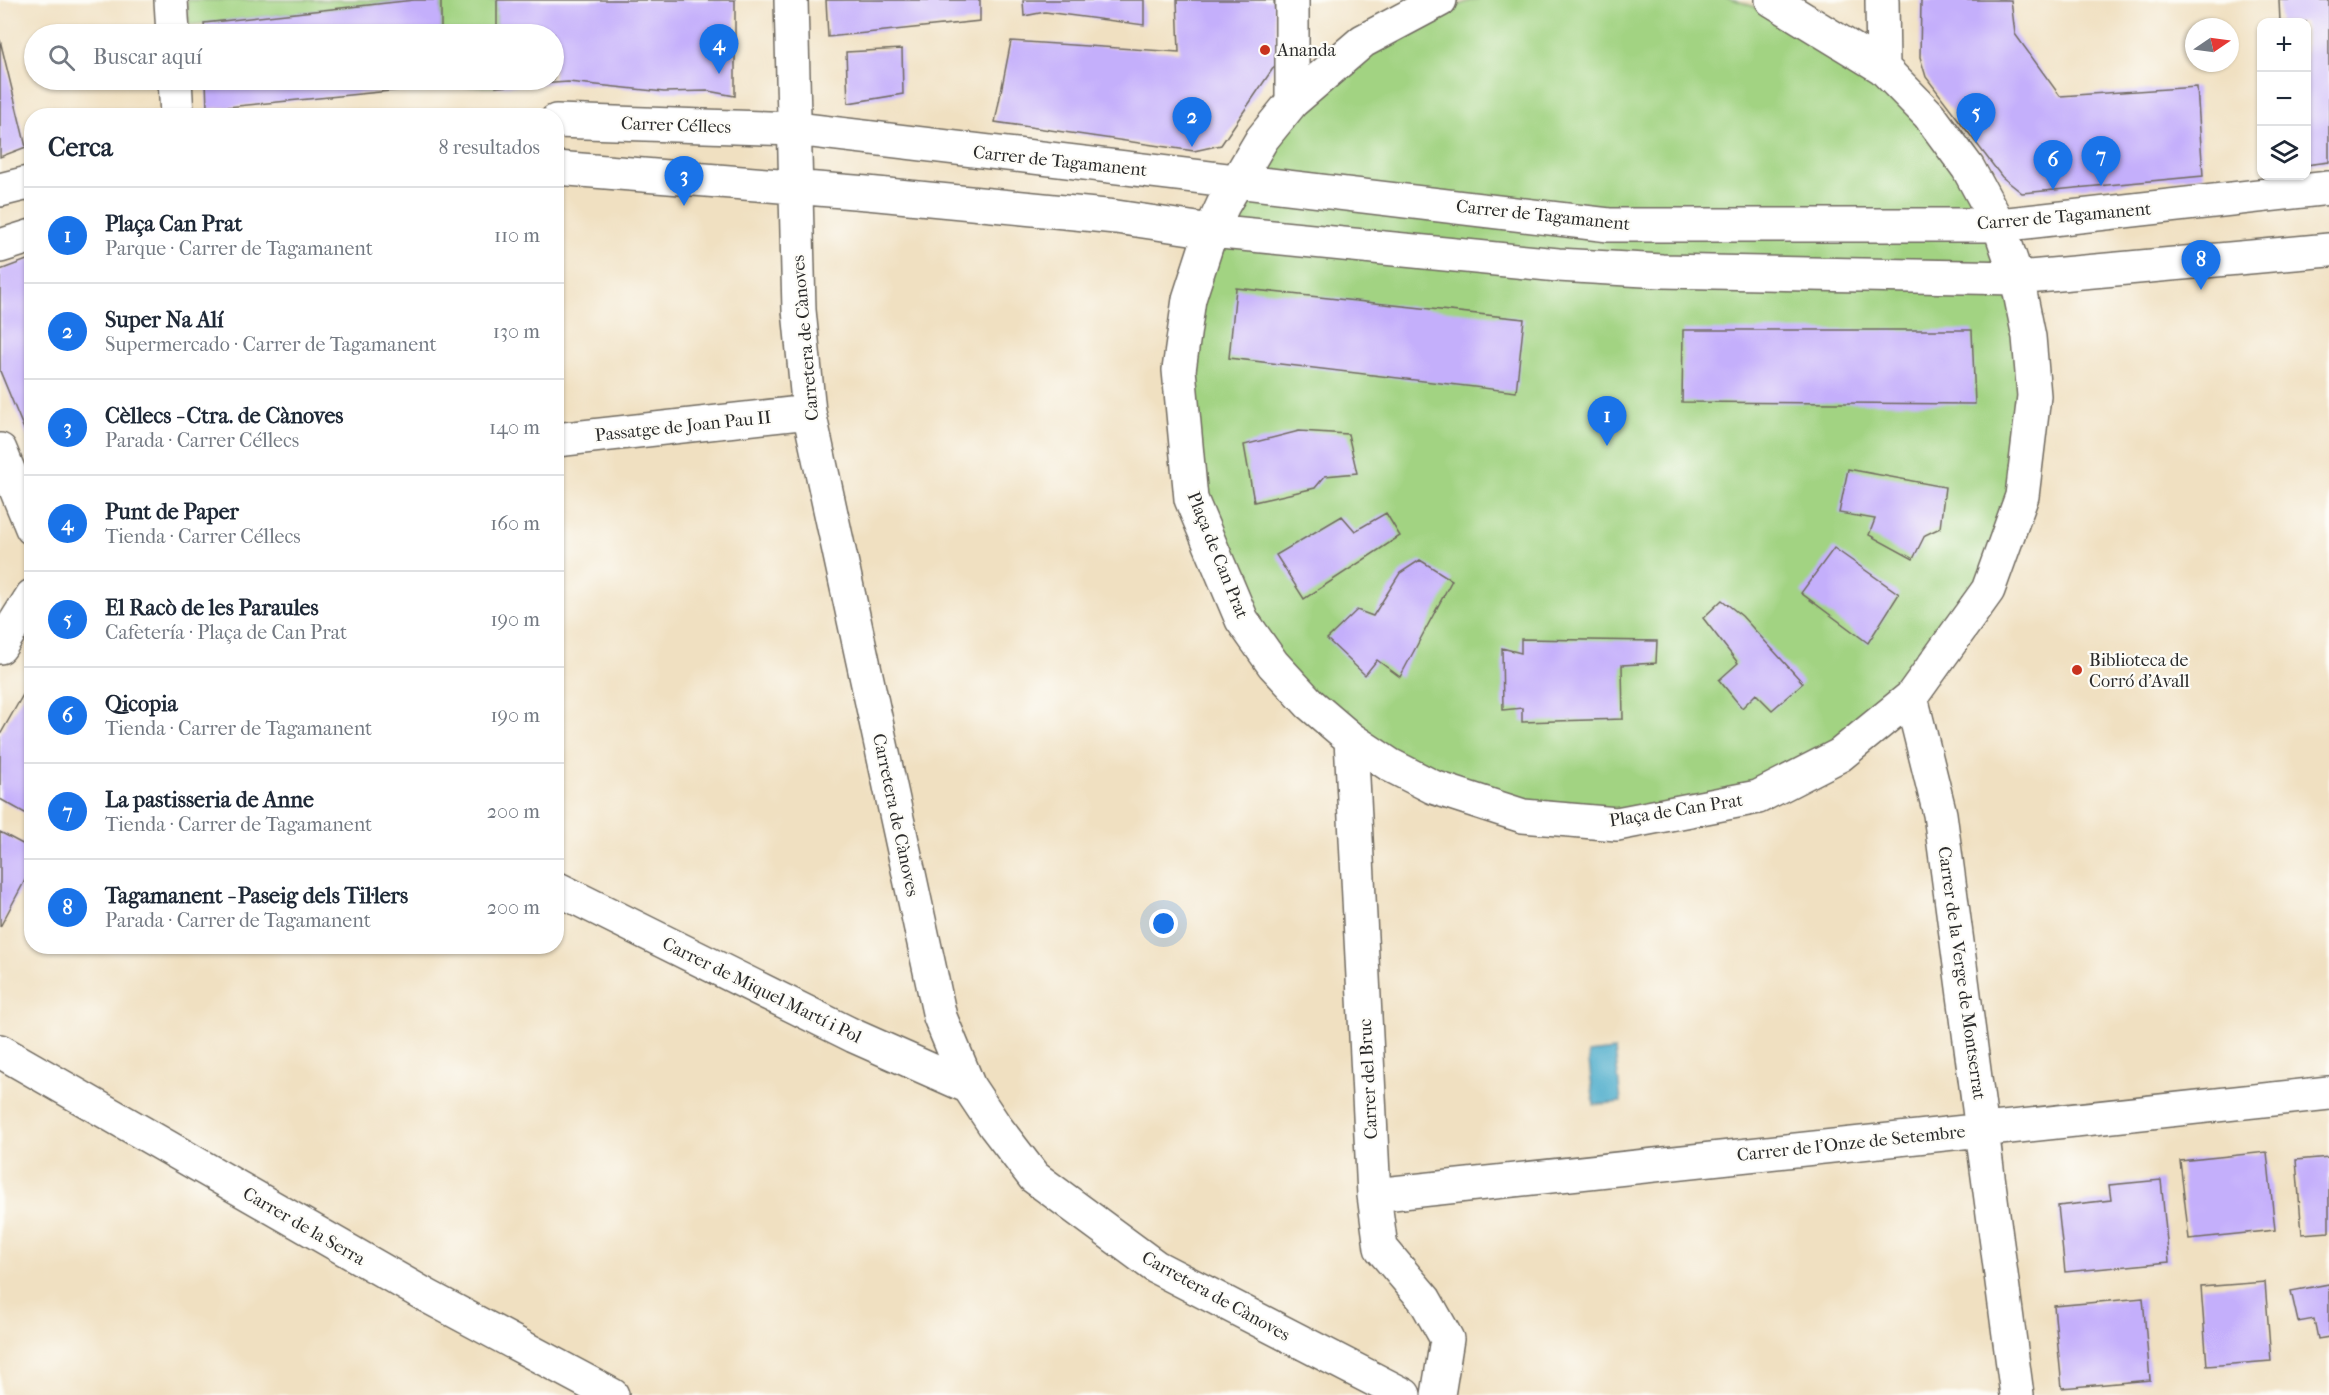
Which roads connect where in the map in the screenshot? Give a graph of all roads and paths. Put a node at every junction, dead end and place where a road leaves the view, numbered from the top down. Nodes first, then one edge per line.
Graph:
1 (171, 0) edge
2 (791, 0) edge
3 (1292, 0) edge
4 (1440, 0) edge
5 (1772, 0) edge
6 (1882, 0) edge
7 (172, 24) edge
8 (1883, 68) junction
9 (176, 90) edge
10 (1292, 102) junction
11 (177, 108) edge
12 (564, 121) edge
13 (796, 129) junction
14 (564, 169) edge
15 (1236, 179) junction
16 (24, 184) edge
17 (797, 188) junction
18 (2329, 188) edge
19 (0, 190) edge
20 (1999, 225) junction
21 (1211, 231) junction
22 (24, 238) edge
23 (0, 246) edge
24 (2329, 250) edge
25 (2017, 278) junction
26 (809, 412) junction
27 (564, 439) edge
28 (0, 450) edge
29 (24, 508) edge
30 (24, 609) edge
31 (0, 647) edge
32 (1911, 697) junction
33 (1351, 739) junction
34 (564, 892) edge
35 (0, 1051) edge
36 (969, 1087) junction
37 (2329, 1093) edge
38 (1984, 1128) junction
39 (1374, 1195) junction
40 (612, 1395) edge
41 (1404, 1395) edge
42 (1438, 1395) edge
43 (2017, 1395) edge

1 - 7 street
2 - 13 street, Carretera de Cànoves
3 - 10 street
4 - 10 street, Plaça de Can Prat
5 - 8 street, Plaça de Can Prat
6 - 8 street
8 - 20 street, Plaça de Can Prat
9 - 11 street
10 - 15 street, Plaça de Can Prat
12 - 13 street, Carrer Céllecs
13 - 15 street, Carrer de Tagamanent
13 - 17 street, Carretera de Cànoves
14 - 17 street
15 - 20 street, Carrer de Tagamanent
15 - 21 street, Plaça de Can Prat
16 - 19 street
17 - 21 street
17 - 26 street, Carretera de Cànoves
18 - 20 street, Carrer de Tagamanent
20 - 25 street, Plaça de Can Prat
21 - 25 street
21 - 33 street, Plaça de Can Prat
22 - 23 street
24 - 25 street
25 - 32 street, Plaça de Can Prat
26 - 27 street, Passatge de Joan Pau II
26 - 36 street, Carretera de Cànoves
28 - 29 street
30 - 31 street
32 - 33 street, Plaça de Can Prat
32 - 38 street, Carrer de la Verge de Montserrat
33 - 39 street, Carrer del Bruc
34 - 36 street, Carrer de Miquel Martí i Pol
35 - 40 street, Carrer de la Serra
36 - 41 street, Carretera de Cànoves
37 - 38 street, Carrer de l'Onze de Setembre
38 - 39 street, Carrer de l'Onze de Setembre
38 - 43 street, Carrer de la Verge de Montserrat
39 - 42 street, Carrer del Bruc

